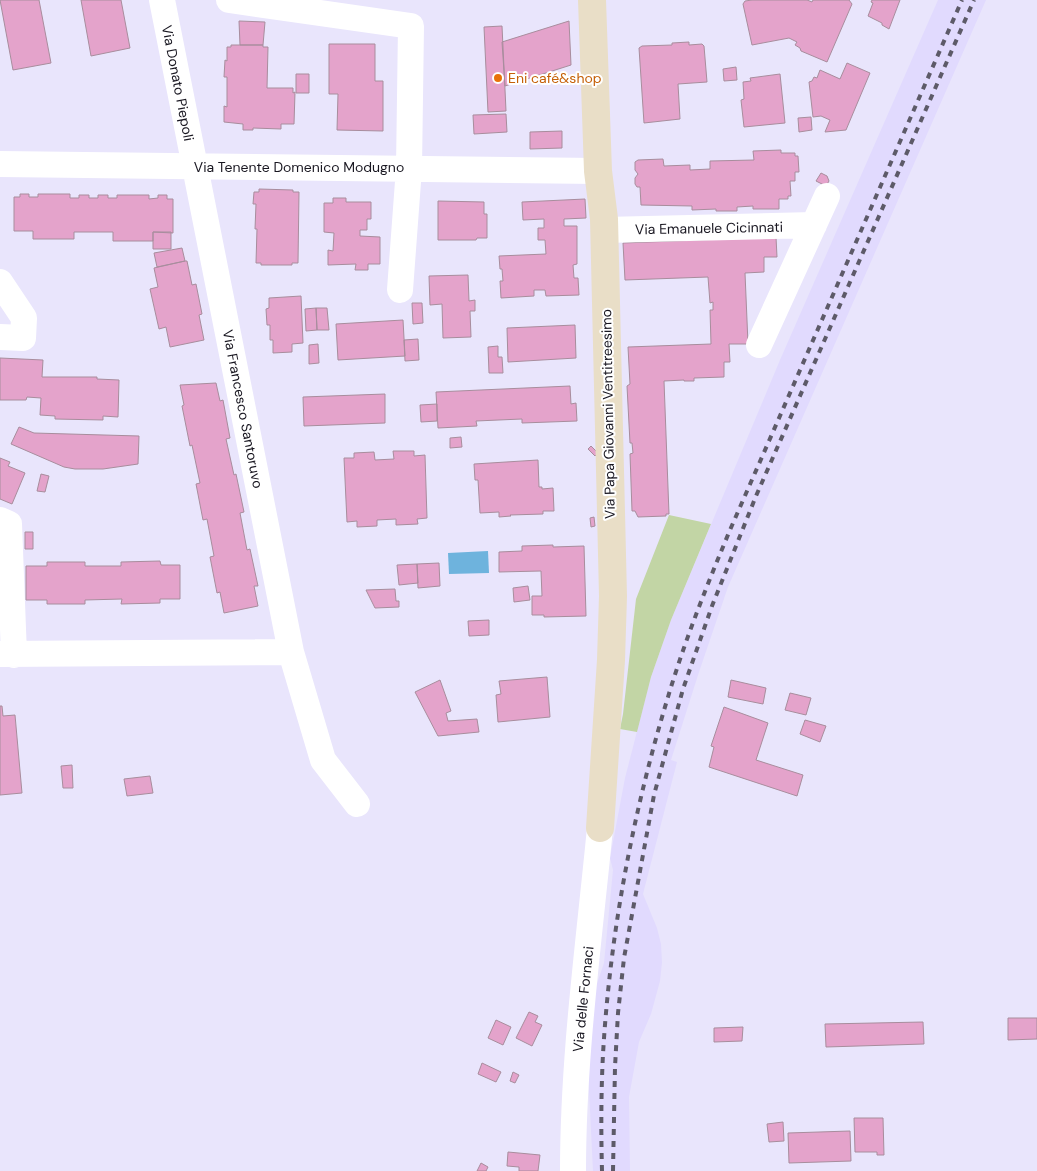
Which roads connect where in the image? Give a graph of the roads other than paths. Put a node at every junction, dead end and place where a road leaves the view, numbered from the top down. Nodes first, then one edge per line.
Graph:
1 (162, 0) edge
2 (230, 0) edge
3 (592, 0) edge
4 (0, 164) edge
5 (195, 167) junction
6 (409, 168) junction
7 (598, 171) junction
8 (827, 196) dead end
9 (814, 225) junction
10 (604, 230) junction
11 (0, 282) edge
12 (400, 290) dead end
13 (0, 337) edge
14 (759, 345) dead end
15 (0, 520) edge
16 (291, 652) junction
17 (7, 654) edge
18 (357, 804) dead end
19 (600, 828) joint
20 (573, 1171) edge

1 - 5 street, Via Donato Piepoli
2 - 6 street
3 - 7 street, Via Papa Giovanni Ventitreesimo
4 - 5 street, Via Tenente Domenico Modugno
5 - 6 street, Via Tenente Domenico Modugno
5 - 16 street, Via Francesco Santoruvo
6 - 7 street, Via Tenente Domenico Modugno
6 - 12 street
7 - 10 street, Via Papa Giovanni Ventitreesimo
8 - 9 street
9 - 10 street, Via Emanuele Cicinnati
9 - 14 street
10 - 19 street, Via Papa Giovanni Ventitreesimo
11 - 13 street
15 - 17 street
16 - 17 street
16 - 18 street, Via Francesco Santoruvo
19 - 20 street, Via delle Fornaci

